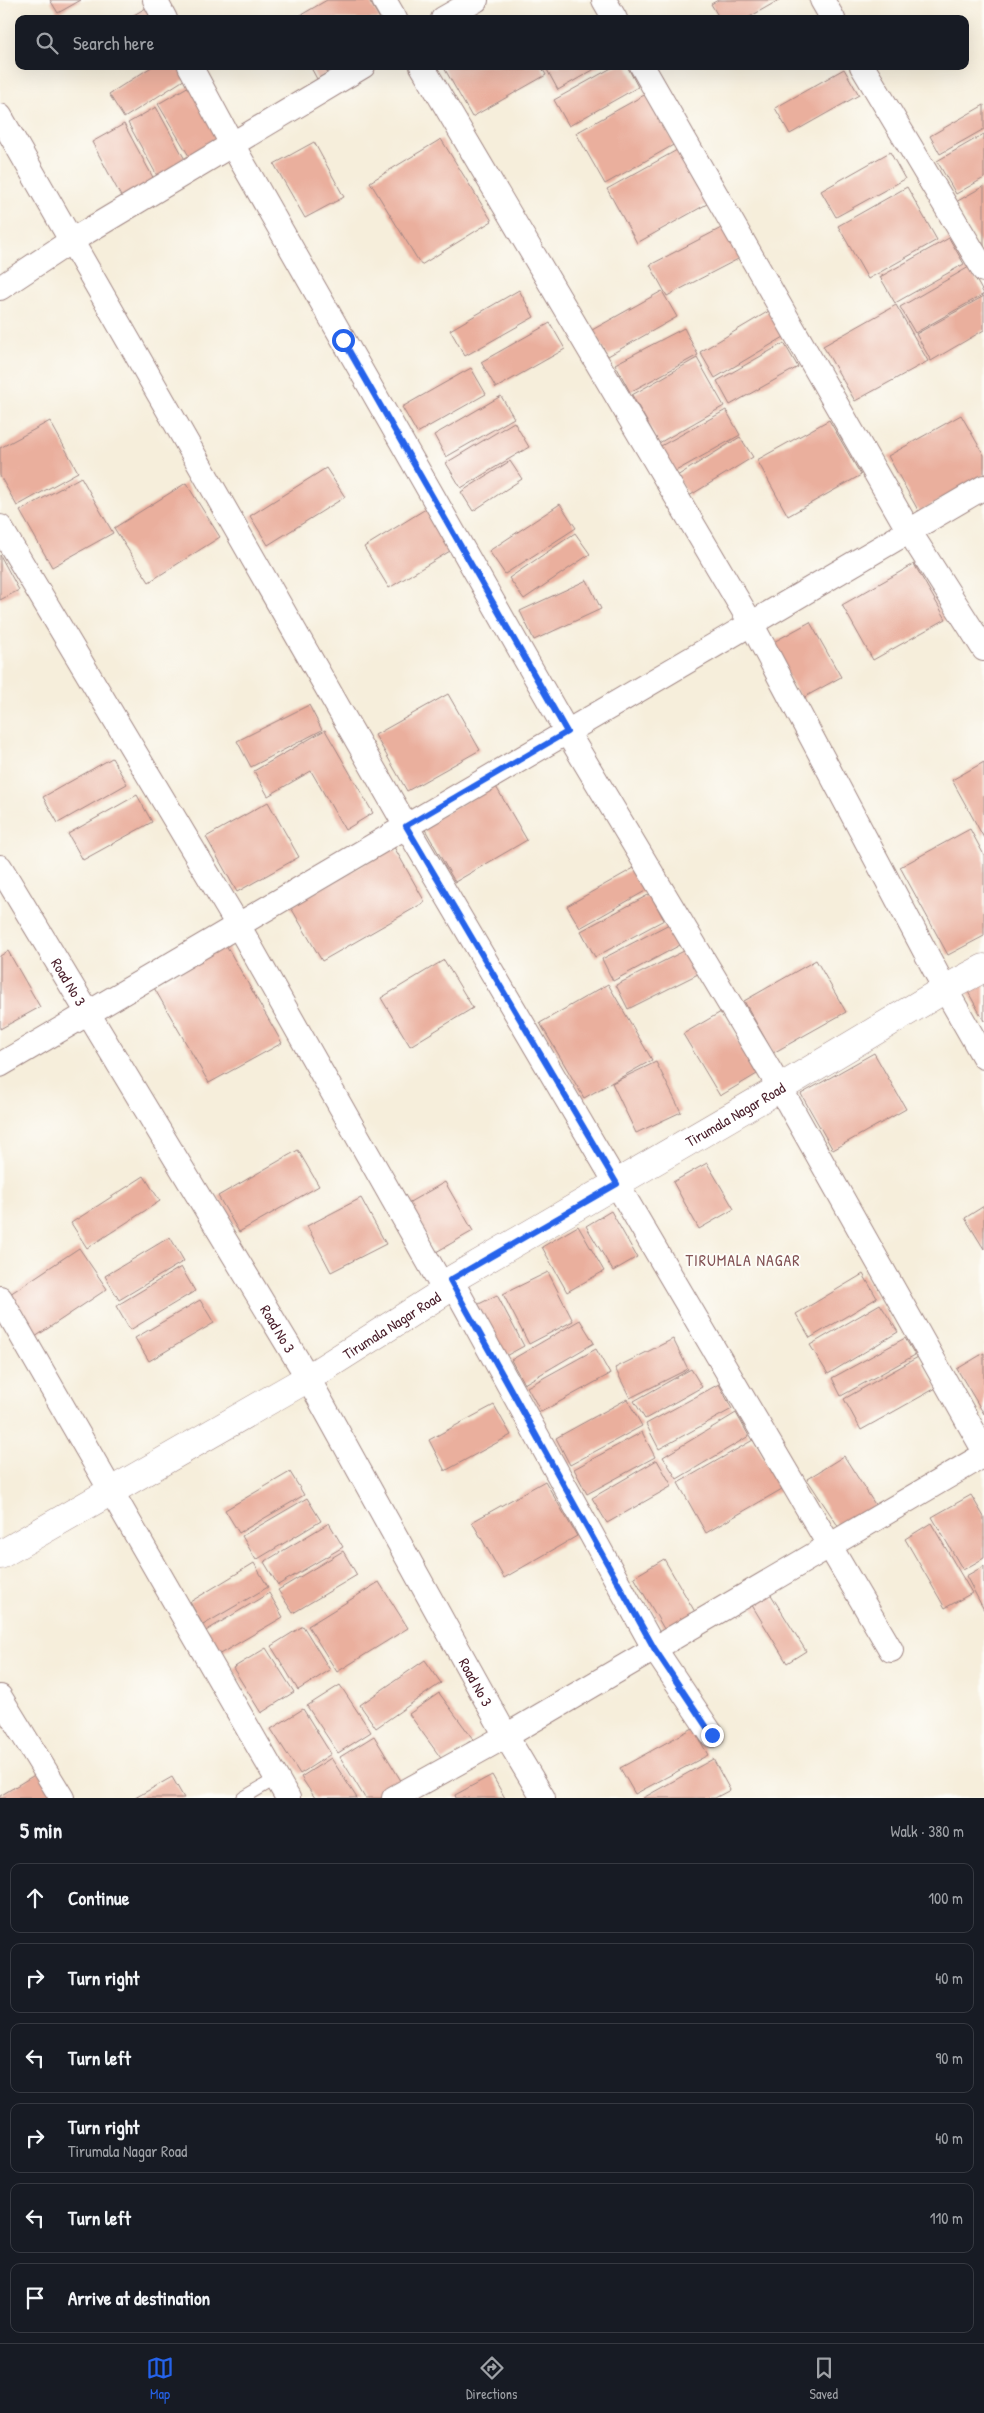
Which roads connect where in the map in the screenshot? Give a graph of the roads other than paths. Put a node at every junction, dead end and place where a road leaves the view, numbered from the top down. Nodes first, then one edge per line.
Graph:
1 (155, 0) edge
2 (384, 0) edge
3 (476, 0) edge
4 (604, 0) edge
5 (822, 0) edge
6 (163, 15) edge
7 (392, 15) edge
8 (450, 15) edge
9 (613, 15) edge
10 (831, 15) edge
11 (192, 70) edge
12 (356, 70) edge
13 (424, 70) edge
14 (644, 70) edge
15 (864, 70) edge
16 (0, 116) edge
17 (233, 146) junction
18 (71, 241) junction
19 (984, 270) edge
20 (0, 288) edge
21 (984, 487) edge
22 (0, 527) edge
23 (909, 531) junction
24 (752, 623) junction
25 (984, 649) edge
26 (567, 732) junction
27 (406, 826) junction
28 (0, 867) edge
29 (238, 925) junction
30 (984, 968) edge
31 (944, 989) junction
32 (90, 1012) junction
33 (984, 1057) edge
34 (0, 1065) edge
35 (780, 1088) junction
36 (617, 1184) junction
37 (448, 1286) junction
38 (0, 1298) edge
39 (308, 1378) junction
40 (984, 1450) edge
41 (984, 1455) edge
42 (110, 1492) junction
43 (829, 1546) junction
44 (0, 1555) edge
45 (654, 1648) junction
46 (891, 1650) dead end
47 (0, 1697) edge
48 (712, 1735) dead end
49 (506, 1736) junction
50 (283, 1788) edge
51 (62, 1798) edge
52 (243, 1798) edge
53 (394, 1798) edge
54 (543, 1798) edge

1 - 6 street
2 - 7 street
3 - 8 street
4 - 9 street
5 - 10 street
11 - 17 street
12 - 17 street
13 - 24 street
14 - 23 street
15 - 19 street
16 - 18 street
17 - 18 street
17 - 26 street
18 - 20 street
18 - 27 street
21 - 23 street
22 - 29 street
23 - 24 street
23 - 25 street
24 - 26 street
24 - 31 street
26 - 27 street
26 - 35 street
27 - 29 street
27 - 36 street
28 - 32 street, Road No 3
29 - 32 street
29 - 37 street
30 - 31 street, Tirumala Nagar Road
31 - 33 street
31 - 35 street, Tirumala Nagar Road
32 - 34 street
32 - 39 street, Road No 3
35 - 36 street, Tirumala Nagar Road
35 - 40 street
36 - 37 street, Tirumala Nagar Road
36 - 43 street
37 - 39 street, Tirumala Nagar Road
37 - 45 street
38 - 42 street
39 - 42 street, Tirumala Nagar Road
39 - 49 street, Road No 3
41 - 43 street
42 - 44 street, Tirumala Nagar Road
42 - 50 street
43 - 45 street
43 - 46 street
45 - 48 street
45 - 49 street
47 - 51 street
49 - 53 street
49 - 54 street, Road No 3
50 - 52 lane

